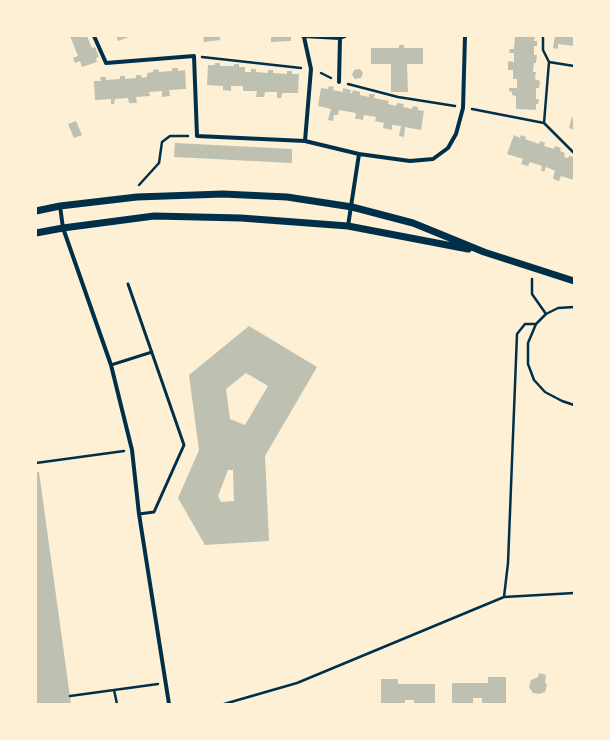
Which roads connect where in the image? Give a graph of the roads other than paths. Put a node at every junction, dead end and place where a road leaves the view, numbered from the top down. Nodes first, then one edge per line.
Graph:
1 (94, 36) edge
2 (304, 36) edge
3 (465, 36) edge
4 (343, 37) edge
5 (339, 82) road end
6 (305, 141) junction
7 (359, 154) junction
8 (60, 206) junction
9 (352, 207) junction
10 (36, 211) edge
11 (348, 226) junction
12 (63, 228) junction
13 (36, 233) edge
14 (484, 252) junction
15 (574, 281) edge
16 (128, 284) dead end
17 (152, 352) junction
18 (111, 365) junction
19 (139, 514) junction
20 (169, 704) edge

1 - 6 street
2 - 4 street
2 - 6 street
3 - 7 street
4 - 5 street
6 - 7 street
7 - 9 street
8 - 9 street
8 - 10 street
8 - 12 street
9 - 11 street
9 - 14 street
11 - 12 street
11 - 14 street
12 - 13 street
12 - 18 street
14 - 15 street
16 - 17 lane
17 - 18 lane
17 - 19 lane
18 - 19 street
19 - 20 street

